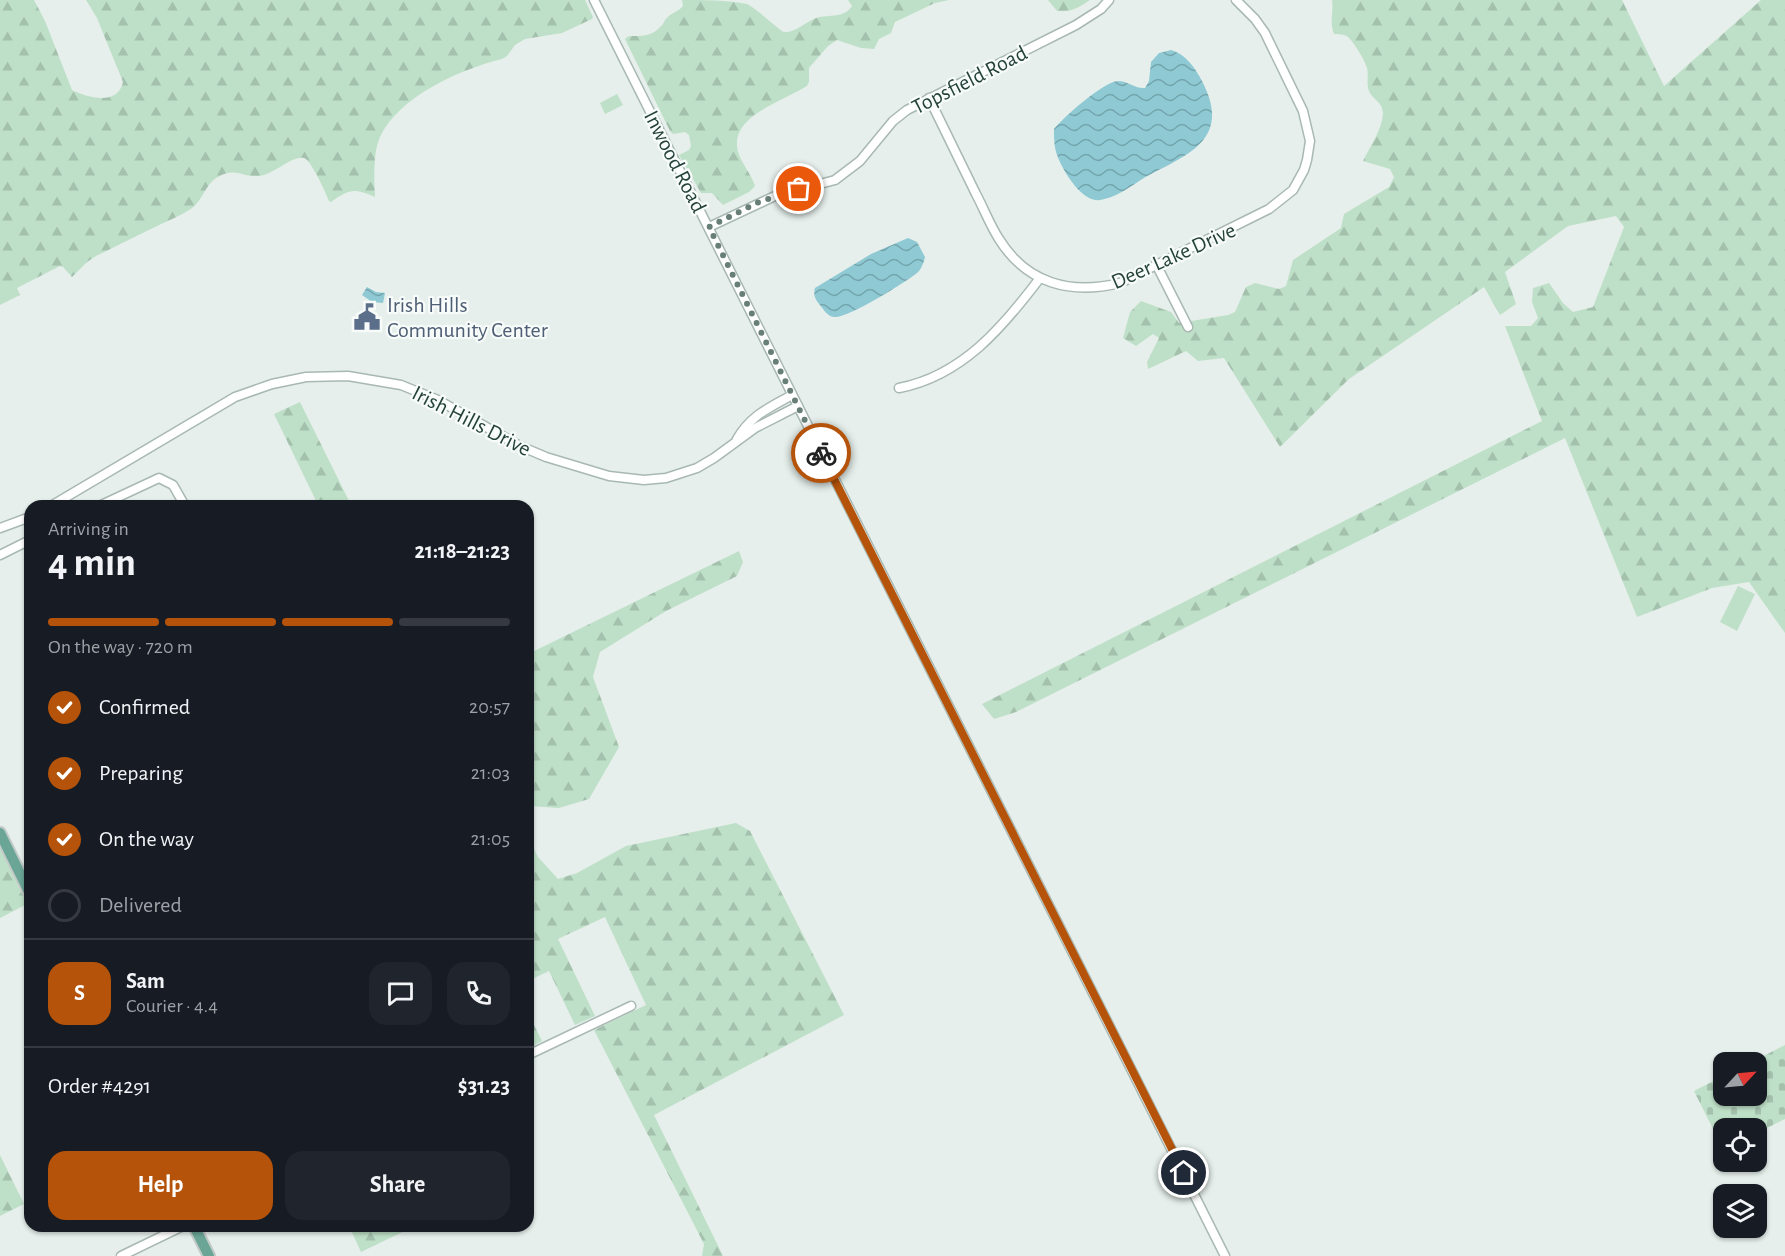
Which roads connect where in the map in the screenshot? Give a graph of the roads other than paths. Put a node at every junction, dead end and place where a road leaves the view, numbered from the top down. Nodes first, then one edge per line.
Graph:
1 (594, 0) edge
2 (1109, 0) edge
3 (1236, 0) edge
4 (929, 98) junction
5 (709, 227) junction
6 (1157, 266) junction
7 (1040, 278) junction
8 (1188, 327) dead end
9 (898, 388) dead end
10 (792, 395) junction
11 (798, 406) junction
12 (735, 443) junction
13 (61, 500) edge
14 (111, 500) edge
15 (182, 500) edge
16 (24, 519) edge
17 (0, 528) edge
18 (24, 543) edge
19 (0, 555) edge
20 (0, 833) edge
21 (24, 882) edge
22 (631, 1006) dead end
23 (534, 1051) edge
24 (171, 1232) edge
25 (197, 1232) edge
26 (121, 1256) edge
27 (209, 1256) edge
28 (1225, 1256) edge

1 - 5 street, Inwood Road
2 - 4 street, Topsfield Road
3 - 6 street, Deer Lake Drive
4 - 5 street, Topsfield Road
4 - 7 street, Deer Lake Drive
5 - 10 street, Inwood Road
6 - 7 street, Deer Lake Drive
6 - 8 street
7 - 9 street
10 - 11 street, Inwood Road
10 - 12 street, Irish Hills Drive
11 - 12 street, Irish Hills Drive
11 - 28 street, Inwood Road
12 - 13 street, Irish Hills Drive
14 - 15 street
16 - 17 street
18 - 19 street
20 - 21 main road
22 - 23 street
24 - 26 street
25 - 27 main road

